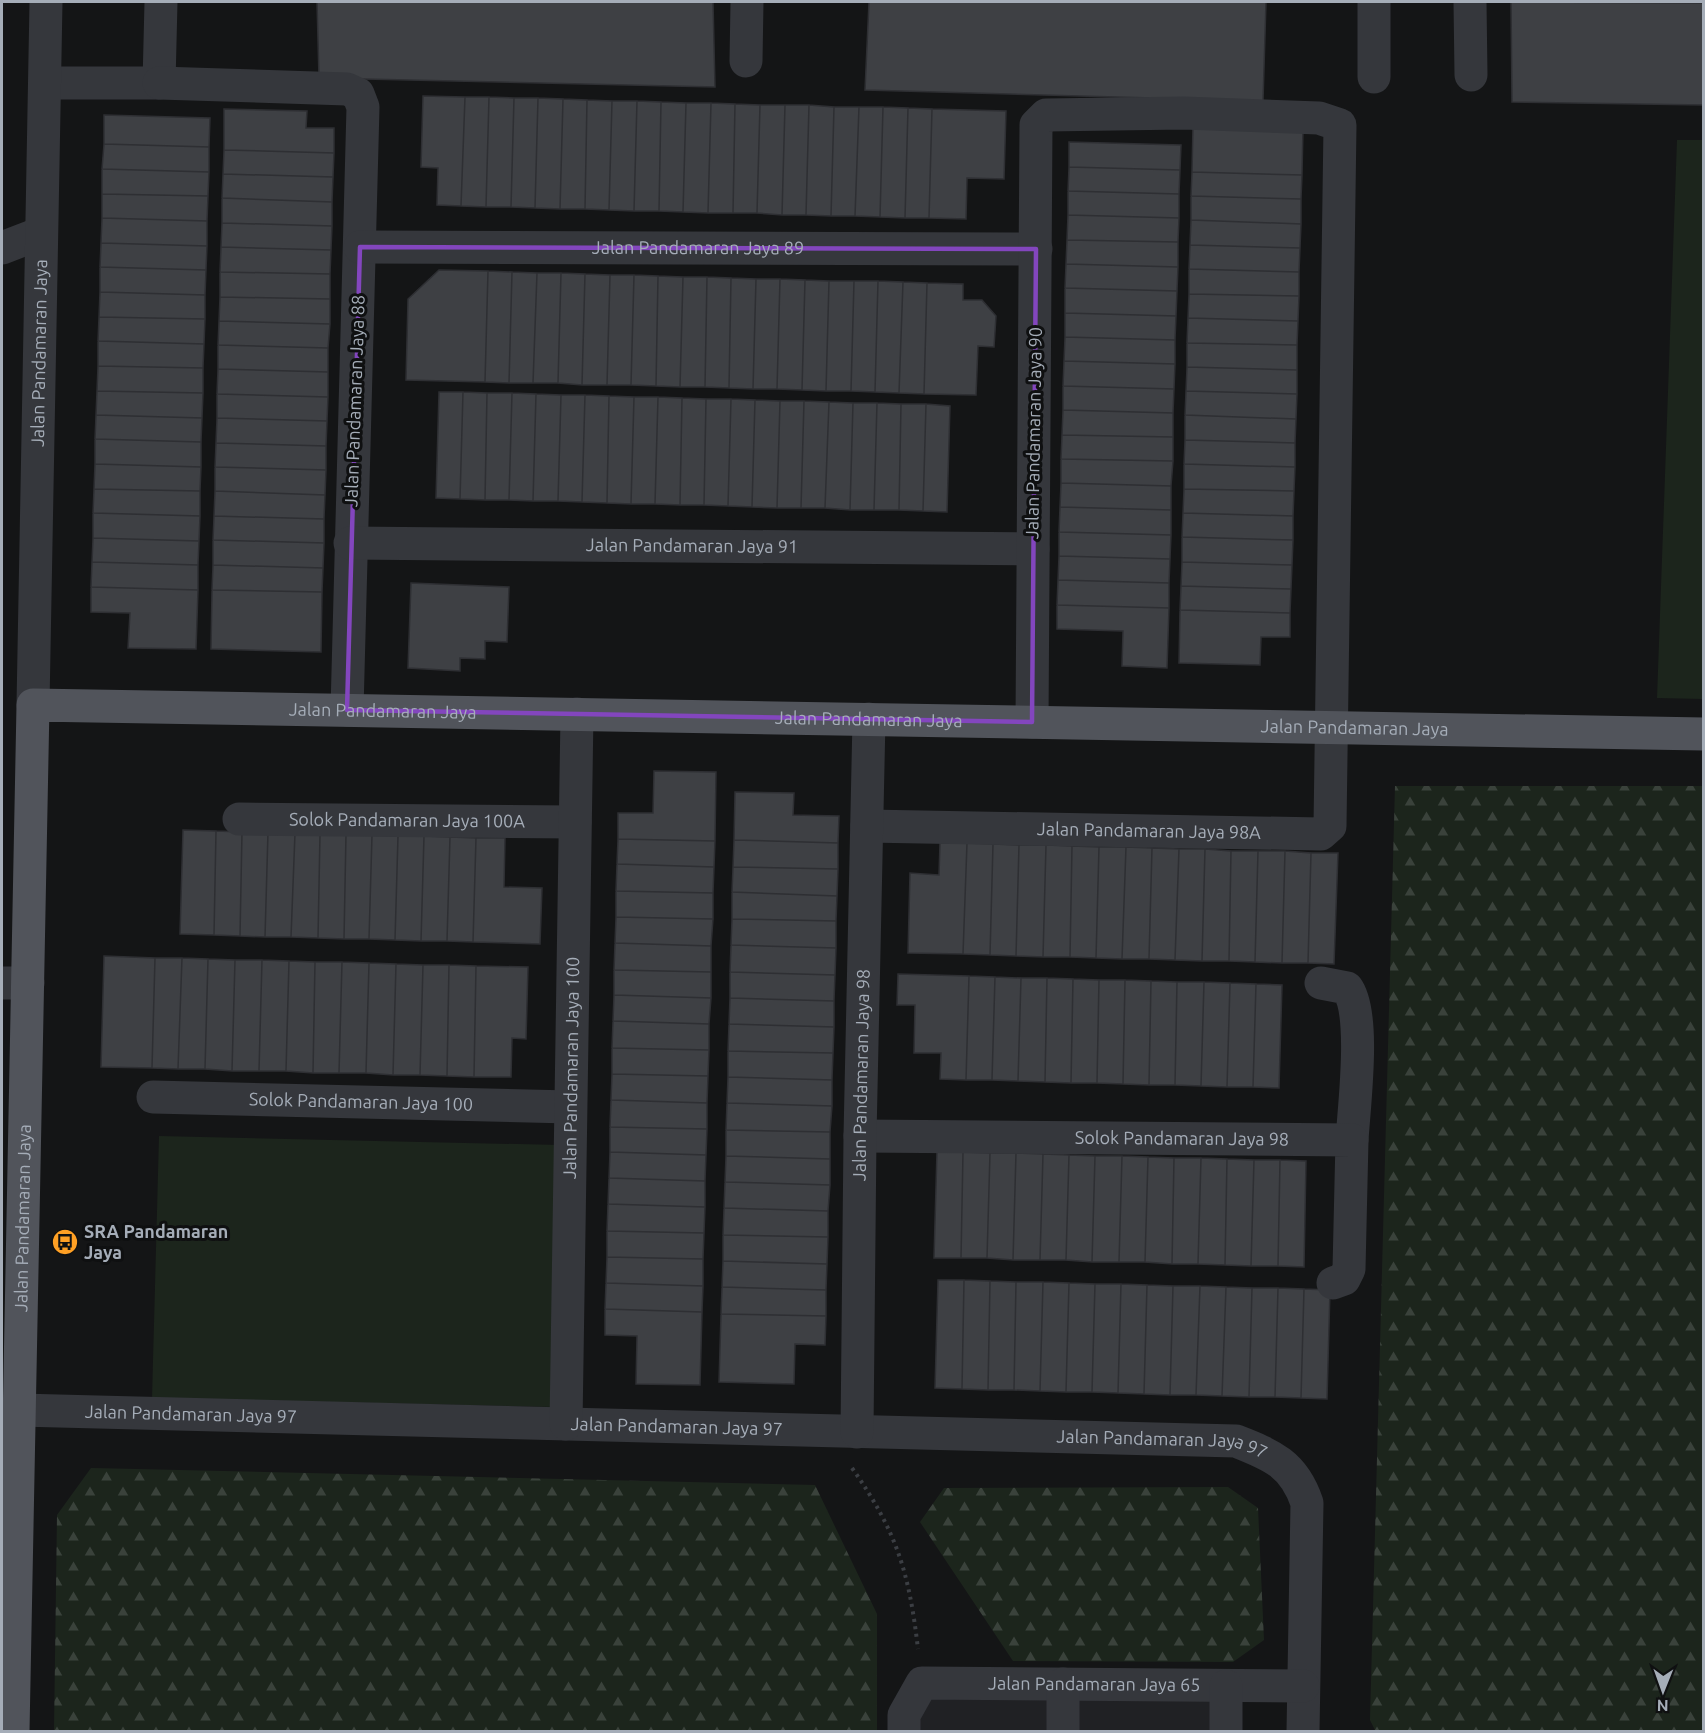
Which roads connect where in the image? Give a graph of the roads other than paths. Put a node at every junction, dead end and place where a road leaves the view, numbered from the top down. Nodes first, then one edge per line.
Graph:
1 (46, 2) edge
2 (161, 2) edge
3 (747, 2) edge
4 (1374, 2) edge
5 (1470, 2) edge
6 (746, 61) dead end
7 (1472, 75) dead end
8 (1374, 77) dead end
9 (45, 83) junction
10 (159, 83) junction
11 (42, 233) junction
12 (360, 247) junction
13 (2, 248) edge
14 (1036, 249) junction
15 (350, 543) junction
16 (1033, 549) junction
17 (33, 705) junction
18 (347, 710) junction
19 (577, 714) junction
20 (869, 719) junction
21 (1032, 722) junction
22 (1331, 728) junction
23 (1704, 734) edge
24 (239, 819) dead end
25 (575, 822) junction
26 (867, 826) junction
27 (15, 983) edge
28 (1321, 983) dead end
29 (153, 1097) dead end
30 (570, 1107) junction
31 (860, 1136) junction
32 (1352, 1140) junction
33 (1333, 1284) dead end
34 (19, 1410) junction
35 (566, 1424) junction
36 (842, 1431) junction
37 (1063, 1684) junction
38 (1226, 1686) junction
39 (1303, 1686) junction
40 (904, 1723) edge
41 (13, 1731) edge
42 (1063, 1731) edge
43 (1226, 1731) edge
44 (1303, 1731) edge

1 - 9 street, Jalan Pandamaran Jaya
2 - 10 street
3 - 6 street
4 - 8 street
5 - 7 street
9 - 10 street
9 - 11 street, Jalan Pandamaran Jaya
10 - 12 street, Jalan Pandamaran Jaya 88
11 - 13 street
11 - 17 street, Jalan Pandamaran Jaya
12 - 14 street, Jalan Pandamaran Jaya 89
12 - 15 street, Jalan Pandamaran Jaya 88
14 - 16 street, Jalan Pandamaran Jaya 90
14 - 22 street, Jalan Pandamaran Jaya 90
15 - 16 street, Jalan Pandamaran Jaya 91
15 - 18 street, Jalan Pandamaran Jaya 88
16 - 21 street, Jalan Pandamaran Jaya 90
17 - 18 main road, Jalan Pandamaran Jaya
17 - 27 main road, Jalan Pandamaran Jaya
18 - 19 main road, Jalan Pandamaran Jaya
19 - 20 main road, Jalan Pandamaran Jaya
19 - 25 street, Jalan Pandamaran Jaya 100
20 - 21 main road, Jalan Pandamaran Jaya
20 - 26 street, Jalan Pandamaran Jaya 98
21 - 22 main road, Jalan Pandamaran Jaya
22 - 23 main road, Jalan Pandamaran Jaya
22 - 26 street, Jalan Pandamaran Jaya 98A
24 - 25 street, Solok Pandamaran Jaya 100A
25 - 30 street, Jalan Pandamaran Jaya 100
26 - 31 street, Jalan Pandamaran Jaya 98
27 - 34 main road, Jalan Pandamaran Jaya
28 - 32 street
29 - 30 street, Solok Pandamaran Jaya 100
30 - 35 street, Jalan Pandamaran Jaya 100
31 - 32 street, Solok Pandamaran Jaya 98
31 - 36 street, Jalan Pandamaran Jaya 98
32 - 33 street
34 - 35 street, Jalan Pandamaran Jaya 97
34 - 41 main road, Jalan Pandamaran Jaya
35 - 36 street, Jalan Pandamaran Jaya 97
36 - 39 street, Jalan Pandamaran Jaya 97
37 - 38 street, Jalan Pandamaran Jaya 65
37 - 40 street, Jalan Pandamaran Jaya 65
37 - 42 street
38 - 39 street, Jalan Pandamaran Jaya 65
38 - 43 street
39 - 44 street

